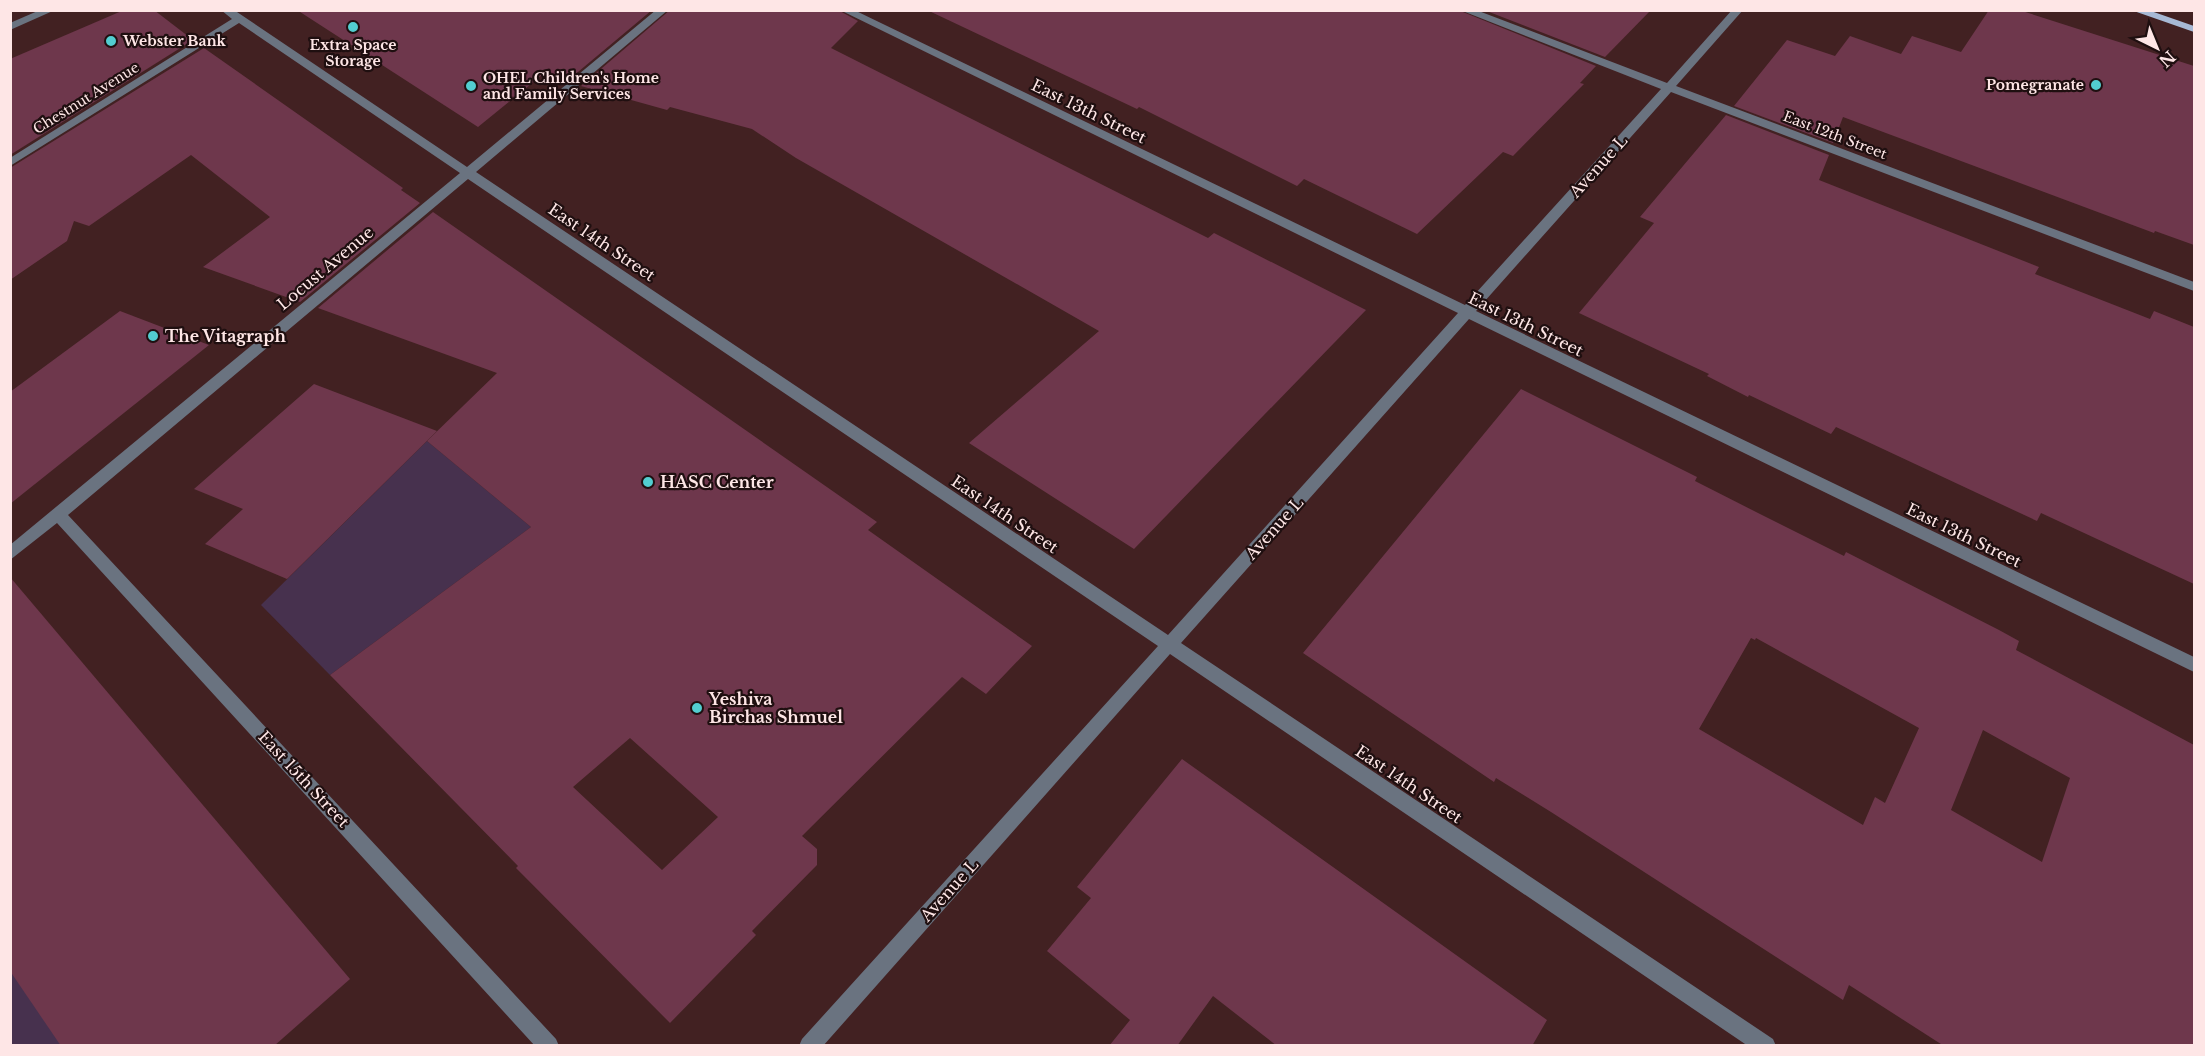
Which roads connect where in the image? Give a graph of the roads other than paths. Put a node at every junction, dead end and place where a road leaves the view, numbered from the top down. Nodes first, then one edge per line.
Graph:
1 (50, 10) edge
2 (663, 10) edge
3 (845, 10) edge
4 (1465, 10) edge
5 (1738, 10) edge
6 (2136, 10) edge
7 (232, 15) edge
8 (10, 27) edge
9 (2194, 28) edge
10 (1668, 87) junction
11 (10, 163) edge
12 (467, 173) junction
13 (2194, 287) edge
14 (1467, 313) junction
15 (58, 514) junction
16 (10, 554) edge
17 (1169, 645) junction
18 (2194, 665) edge
19 (549, 1046) edge
20 (809, 1046) edge
21 (1766, 1046) edge

1 - 8 street
2 - 12 street, Locust Avenue
3 - 14 street, East 13th Street
4 - 10 street, East 12th Street
5 - 10 street, Avenue L
6 - 9 main road
7 - 11 street, Chestnut Avenue
7 - 12 street, East 14th Street
10 - 13 street, East 12th Street
10 - 14 street, Avenue L
12 - 15 street, Locust Avenue
12 - 17 street, East 14th Street
14 - 17 street, Avenue L
14 - 18 street, East 13th Street
15 - 16 street, Locust Avenue
15 - 19 street, East 15th Street
17 - 20 street, Avenue L
17 - 21 street, East 14th Street

